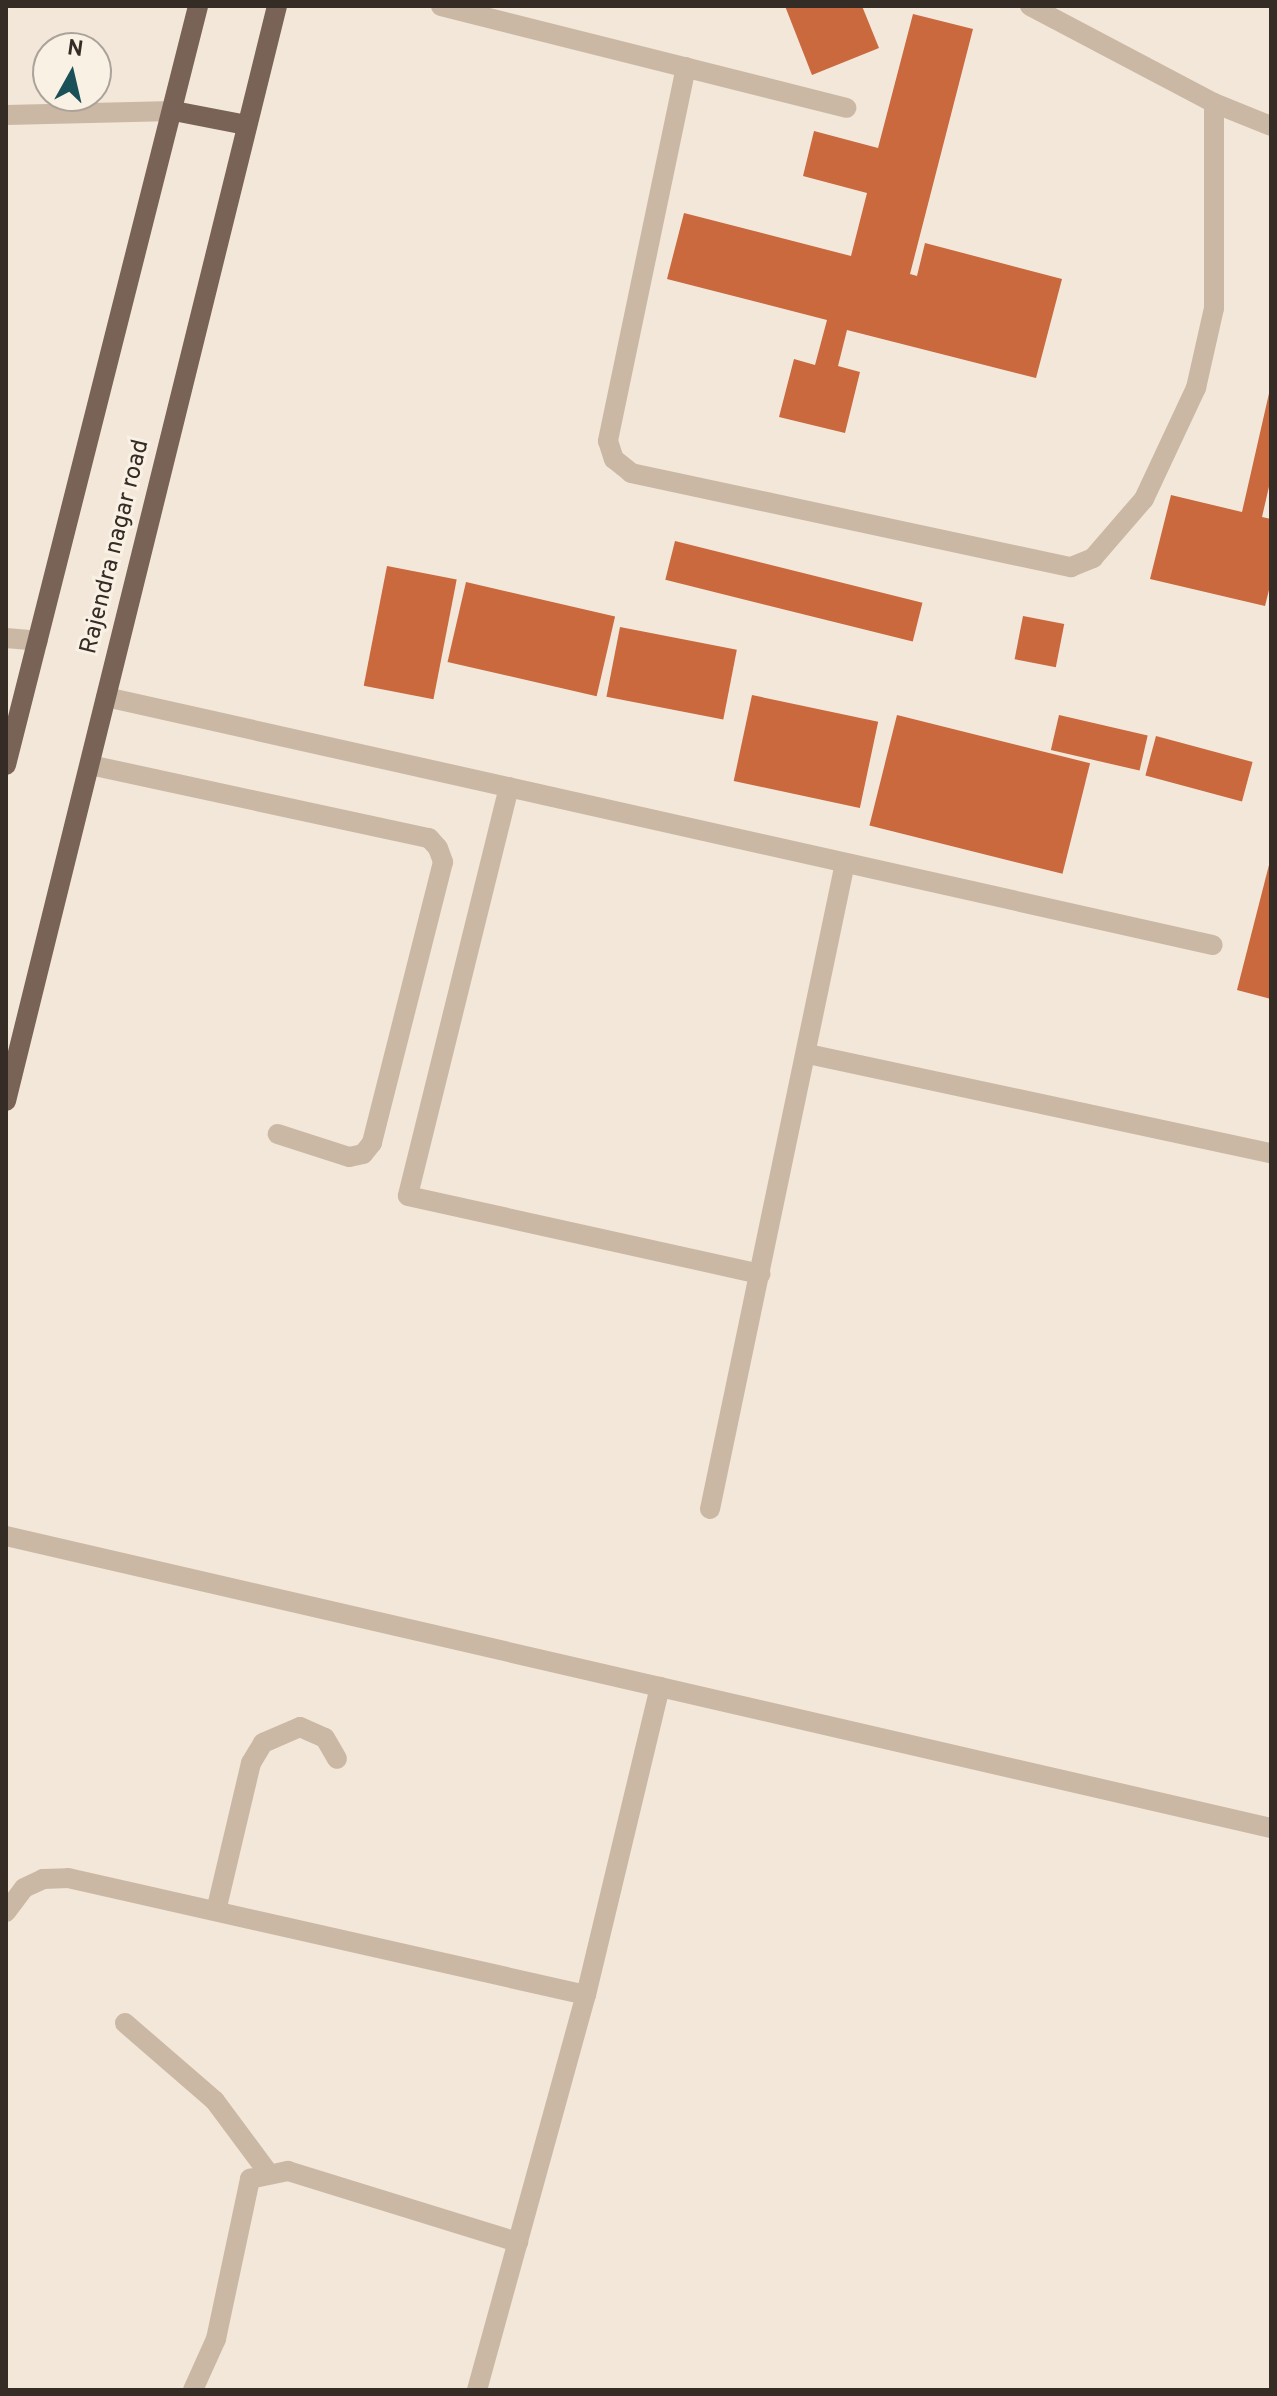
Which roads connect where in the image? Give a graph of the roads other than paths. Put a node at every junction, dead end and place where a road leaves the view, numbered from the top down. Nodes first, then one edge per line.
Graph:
1 (198, 6) edge
2 (277, 6) edge
3 (441, 6) edge
4 (1030, 6) edge
5 (686, 67) junction
6 (1214, 103) junction
7 (846, 108) dead end
8 (174, 111) junction
9 (6, 115) edge
10 (246, 125) junction
11 (1271, 126) edge
12 (6, 638) edge
13 (38, 641) junction
14 (106, 697) junction
15 (6, 765) edge
16 (90, 765) junction
17 (509, 787) junction
18 (845, 863) junction
19 (1213, 945) dead end
20 (808, 1054) junction
21 (6, 1101) edge
22 (278, 1134) dead end
23 (1271, 1153) edge
24 (760, 1274) junction
25 (710, 1509) dead end
26 (6, 1536) edge
27 (660, 1687) junction
28 (337, 1759) dead end
29 (1271, 1828) edge
30 (6, 1877) edge
31 (24, 1888) junction
32 (216, 1911) junction
33 (6, 1912) edge
34 (586, 1995) junction
35 (125, 2023) dead end
36 (267, 2171) junction
37 (518, 2242) junction
38 (193, 2390) edge
39 (477, 2390) edge

1 - 8 main road
2 - 10 main road, Rajendra nagar road
3 - 5 street
4 - 6 street
5 - 6 street
5 - 7 street
6 - 11 street
8 - 9 street
8 - 10 main road
8 - 13 main road
10 - 14 main road, Rajendra nagar road
12 - 13 street
13 - 15 main road
14 - 16 main road, Rajendra nagar road
14 - 17 street
16 - 21 main road, Rajendra nagar road
16 - 22 street
17 - 18 street
17 - 24 street
18 - 19 street
18 - 20 street
20 - 23 street
20 - 24 street
24 - 25 street
26 - 27 street
27 - 29 street
27 - 34 street
28 - 32 street
30 - 31 street
31 - 32 street
31 - 33 street
32 - 34 street
34 - 37 street
35 - 36 street
36 - 37 street
36 - 38 street
37 - 39 street

